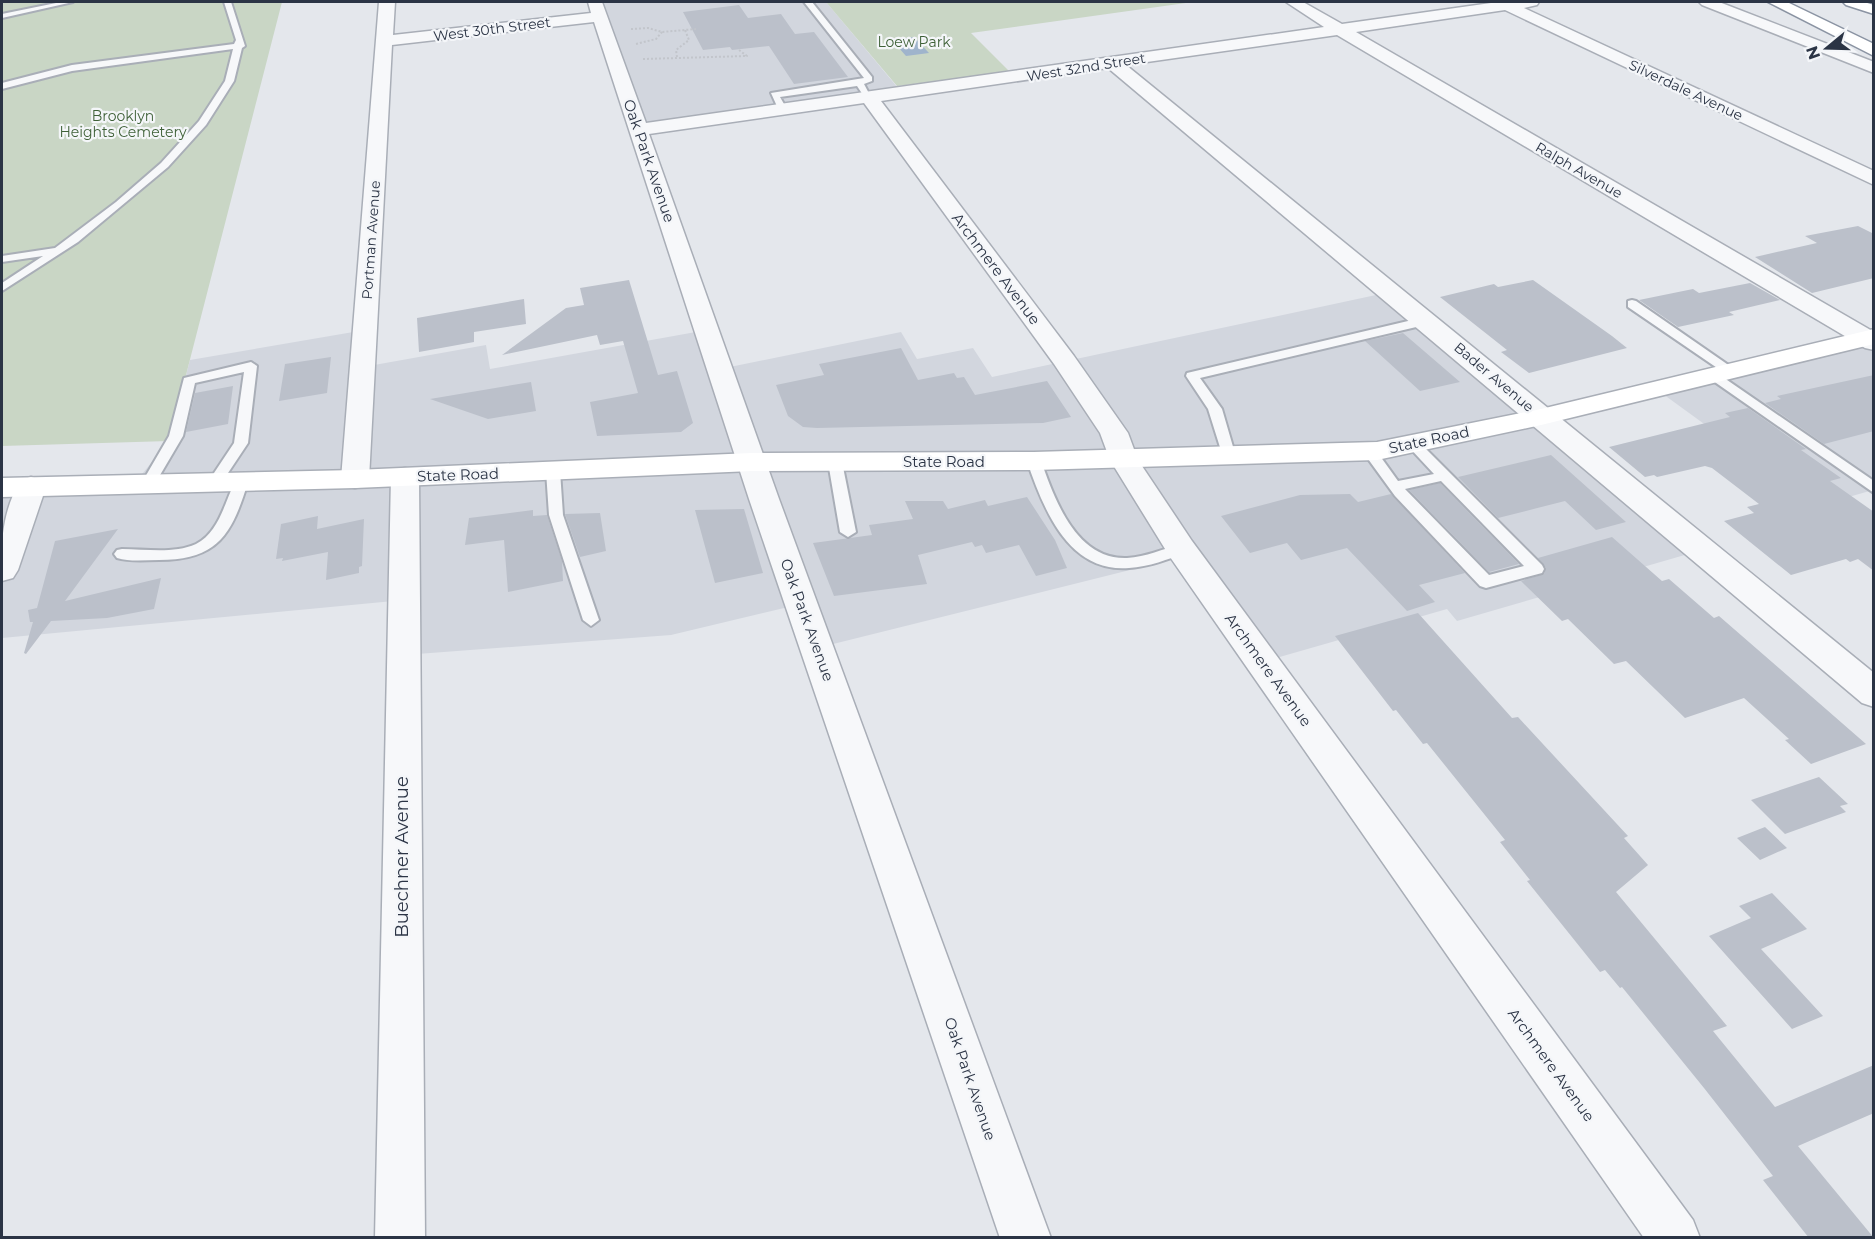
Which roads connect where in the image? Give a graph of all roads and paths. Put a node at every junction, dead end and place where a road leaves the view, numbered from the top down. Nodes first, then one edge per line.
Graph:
1 (69, 2) edge
2 (227, 2) edge
3 (387, 2) edge
4 (808, 2) edge
5 (1293, 2) edge
6 (1532, 2) edge
7 (1707, 2) edge
8 (1776, 2) edge
9 (1851, 2) edge
10 (1503, 3) edge
11 (597, 9) edge
12 (1874, 10) edge
13 (2, 16) edge
14 (696, 28) dead end
15 (1339, 28) junction
16 (631, 29) dead end
17 (685, 30) junction
18 (662, 32) junction
19 (385, 41) junction
20 (636, 44) dead end
21 (241, 46) junction
22 (739, 50) dead end
23 (1874, 51) edge
24 (677, 57) junction
25 (642, 59) dead end
26 (1113, 63) junction
27 (1874, 68) edge
28 (2, 86) edge
29 (865, 91) junction
30 (639, 130) junction
31 (1874, 179) edge
32 (58, 250) junction
33 (2, 259) edge
34 (2, 288) edge
35 (1632, 304) dead end
36 (1425, 321) junction
37 (1871, 339) edge
38 (1722, 373) junction
39 (1541, 417) junction
40 (1413, 444) junction
41 (1370, 452) junction
42 (1229, 457) junction
43 (1124, 460) junction
44 (1034, 461) junction
45 (752, 462) junction
46 (835, 462) junction
47 (553, 471) junction
48 (1444, 476) junction
49 (405, 477) junction
50 (355, 478) junction
51 (228, 482) junction
52 (148, 484) junction
53 (1395, 486) junction
54 (16, 488) edge
55 (1874, 488) edge
56 (848, 532) dead end
57 (1181, 549) junction
58 (122, 554) dead end
59 (2, 570) edge
60 (591, 620) dead end
61 (1874, 693) edge
62 (400, 1238) edge
63 (1026, 1238) edge
64 (1675, 1238) edge

1 - 13 lane
2 - 21 lane
3 - 19 street, Portman Avenue
4 - 29 lane
5 - 15 street, Ralph Avenue
6 - 10 street, West 32nd Street
7 - 27 street
8 - 23 main road
9 - 12 main road
10 - 15 street, West 32nd Street
10 - 31 street, Silverdale Avenue
11 - 19 street, West 30th Street
11 - 30 street, Oak Park Avenue
14 - 17 path
15 - 26 street, West 32nd Street
15 - 37 street, Ralph Avenue
16 - 18 path
17 - 18 path
17 - 24 path
18 - 20 path
19 - 50 street, Portman Avenue
21 - 28 lane
21 - 32 lane
22 - 24 path
24 - 25 path
26 - 29 street, West 32nd Street
26 - 36 street, Bader Avenue
29 - 30 street, West 32nd Street
29 - 43 street, Archmere Avenue
30 - 45 street, Oak Park Avenue
32 - 33 lane
32 - 34 lane
35 - 38 lane
36 - 39 street, Bader Avenue
36 - 42 lane
37 - 38 main road, State Road
38 - 39 main road, State Road
38 - 55 lane
39 - 40 main road, State Road
39 - 61 street, Bader Avenue
40 - 41 main road, State Road
40 - 48 lane
41 - 42 main road, State Road
41 - 53 lane
42 - 43 main road, State Road
43 - 44 main road, State Road
43 - 57 street, Archmere Avenue
44 - 46 main road, State Road
44 - 57 lane
45 - 46 main road, State Road
45 - 47 main road, State Road
45 - 63 street, Oak Park Avenue
46 - 56 lane
47 - 49 main road, State Road
47 - 60 lane
48 - 53 lane
48 - 53 lane
49 - 50 main road, State Road
49 - 62 street, Buechner Avenue
50 - 51 main road, State Road
51 - 52 main road, State Road
51 - 52 lane
51 - 58 lane
52 - 54 main road, State Road
54 - 59 street
57 - 64 street, Archmere Avenue

